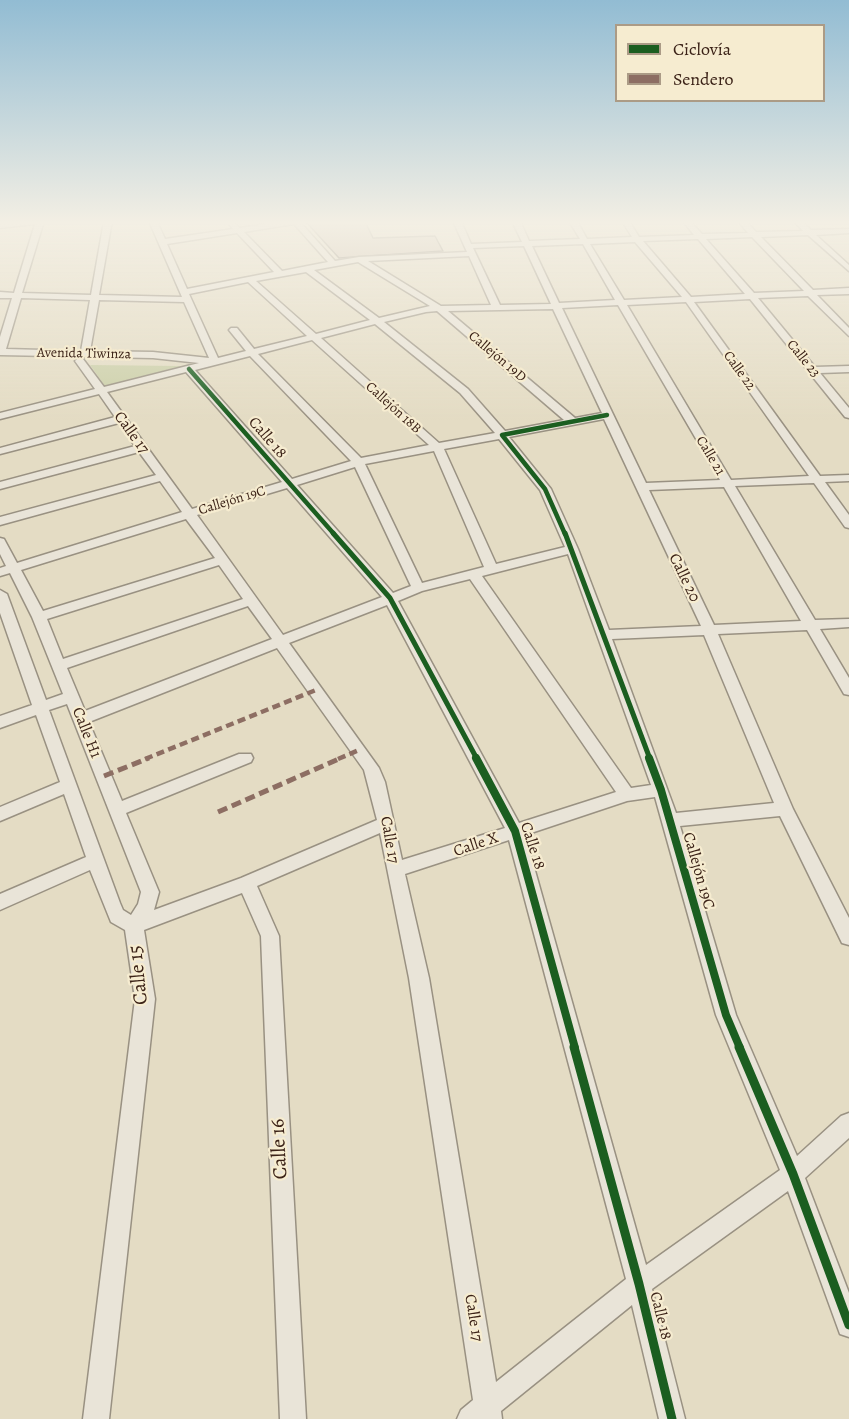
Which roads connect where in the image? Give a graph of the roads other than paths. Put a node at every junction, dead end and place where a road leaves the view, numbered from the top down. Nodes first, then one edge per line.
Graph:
1 (20, 287) edge
2 (97, 287) edge
3 (182, 287) edge
4 (221, 287) edge
5 (258, 287) edge
6 (332, 287) edge
7 (405, 287) edge
8 (487, 287) edge
9 (548, 287) edge
10 (610, 287) edge
11 (678, 287) edge
12 (744, 287) edge
13 (806, 287) edge
14 (849, 291) edge
15 (812, 293) junction
16 (0, 295) edge
17 (18, 295) junction
18 (96, 296) junction
19 (186, 296) junction
20 (752, 296) junction
21 (688, 299) junction
22 (619, 303) junction
23 (557, 306) junction
24 (497, 308) junction
25 (440, 309) junction
26 (378, 322) junction
27 (234, 330) dead end
28 (849, 333) edge
29 (315, 337) junction
30 (0, 352) edge
31 (252, 353) junction
32 (82, 357) junction
33 (0, 359) edge
34 (215, 362) junction
35 (189, 369) junction
36 (849, 369) edge
37 (812, 370) junction
38 (100, 391) junction
39 (607, 415) junction
40 (849, 415) edge
41 (0, 416) edge
42 (121, 419) junction
43 (572, 421) junction
44 (502, 435) junction
45 (142, 448) junction
46 (438, 448) junction
47 (0, 451) edge
48 (358, 462) junction
49 (163, 477) junction
50 (849, 478) edge
51 (818, 479) junction
52 (288, 483) junction
53 (726, 483) junction
54 (0, 486) edge
55 (640, 487) junction
56 (190, 514) junction
57 (0, 521) edge
58 (849, 524) edge
59 (0, 542) edge
60 (572, 549) junction
61 (223, 560) junction
62 (491, 567) junction
63 (7, 570) edge
64 (473, 573) junction
65 (418, 588) junction
66 (0, 594) edge
67 (390, 598) junction
68 (252, 600) junction
69 (39, 617) junction
70 (849, 623) edge
71 (810, 625) junction
72 (709, 629) junction
73 (603, 635) junction
74 (281, 640) junction
75 (59, 666) junction
76 (849, 690) edge
77 (71, 697) junction
78 (43, 707) junction
79 (81, 719) junction
80 (0, 722) edge
81 (245, 758) dead end
82 (70, 785) junction
83 (661, 790) junction
84 (627, 795) junction
85 (785, 808) junction
86 (117, 810) junction
87 (0, 814) edge
88 (669, 820) junction
89 (386, 823) junction
90 (515, 831) junction
91 (96, 860) junction
92 (394, 870) junction
93 (248, 883) junction
94 (0, 902) edge
95 (134, 926) junction
96 (849, 937) edge
97 (849, 1124) edge
98 (793, 1174) junction
99 (639, 1284) junction
100 (849, 1325) edge
101 (482, 1415) edge
102 (96, 1419) edge
103 (293, 1419) edge
104 (672, 1419) edge

1 - 17 street
2 - 18 street
3 - 19 street
4 - 19 street
5 - 29 street, Callejón 18B
6 - 26 street, Callejón 19C
7 - 25 street, Callejón 19D
8 - 24 street
9 - 23 street, Calle 20
10 - 22 street, Calle 21
11 - 21 street, Calle 22
12 - 20 street, Calle 23
13 - 15 street
14 - 15 street
15 - 20 street
15 - 28 street
16 - 17 street
17 - 18 street
17 - 30 street
18 - 19 street
18 - 32 street
19 - 34 street
20 - 21 street
20 - 37 street, Calle 23
21 - 22 street
21 - 51 street, Calle 22
22 - 23 street
22 - 53 street, Calle 21
23 - 24 street
23 - 39 street, Calle 20
24 - 25 street
25 - 26 street
25 - 43 street, Callejón 19D
26 - 29 street
26 - 44 street, Callejón 19C
27 - 31 street
29 - 31 street
29 - 46 street, Callejón 18B
30 - 32 street, Avenida Tiwinza
31 - 34 street
31 - 48 street
32 - 33 street, Avenida Tiwinza
32 - 34 street, Avenida Tiwinza
32 - 38 street, Calle 17
34 - 35 street
35 - 38 street
35 - 52 street, Calle 18
36 - 37 street
37 - 40 street, Calle 23
38 - 41 street
38 - 42 street, Calle 17
39 - 43 street
39 - 55 street, Calle 20
42 - 45 street, Calle 17
42 - 47 street
43 - 44 street
44 - 46 street, Callejón 19C
44 - 60 street, Callejón 19C
45 - 49 street, Calle 17
45 - 54 street
46 - 48 street, Callejón 19C
46 - 62 street, Callejón 18B
48 - 52 street, Callejón 19C
48 - 65 street
49 - 56 street, Calle 17
49 - 57 street
50 - 51 street
51 - 53 street
51 - 58 street, Calle 22
52 - 56 street, Callejón 19C
52 - 67 street, Calle 18
53 - 55 street
53 - 71 street, Calle 21
55 - 72 street, Calle 20
56 - 61 street, Calle 17
56 - 63 street, Callejón 19C
59 - 63 street, Calle H1
60 - 62 street
60 - 73 street, Callejón 19C
61 - 68 street, Calle 17
61 - 69 street
62 - 64 street
63 - 69 street, Calle H1
64 - 65 street
64 - 84 street
65 - 67 street
66 - 78 street, Calle 15
67 - 74 street
67 - 90 street, Calle 18
68 - 74 street, Calle 17
68 - 75 street
69 - 75 street, Calle H1
70 - 71 street
71 - 72 street
71 - 76 street, Calle 21
72 - 73 street
72 - 85 street, Calle 20
73 - 83 street, Callejón 19C
74 - 79 street
74 - 89 street, Calle 17
75 - 77 street, Calle H1
77 - 78 street
77 - 79 street, Calle H1
78 - 80 street
78 - 82 street, Calle 15
79 - 86 street, Calle H1
81 - 86 street
82 - 87 street
82 - 91 street, Calle 15
83 - 84 street, Calle X
83 - 88 street, Callejón 19C
84 - 90 street, Calle X
85 - 88 street
85 - 96 street, Calle 20
86 - 95 street, Calle H1
88 - 98 street, Callejón 19C
89 - 92 street, Calle 17
89 - 93 street
90 - 92 street, Calle X
90 - 99 street, Calle 18
91 - 94 street
91 - 95 street, Calle 15
92 - 101 street, Calle 17
93 - 95 street
93 - 103 street, Calle 16
95 - 102 street, Calle 15
97 - 98 street, Calle 17
98 - 99 street, Calle 17
98 - 100 street, Callejón 19C
99 - 101 street, Calle 17
99 - 104 street, Calle 18

